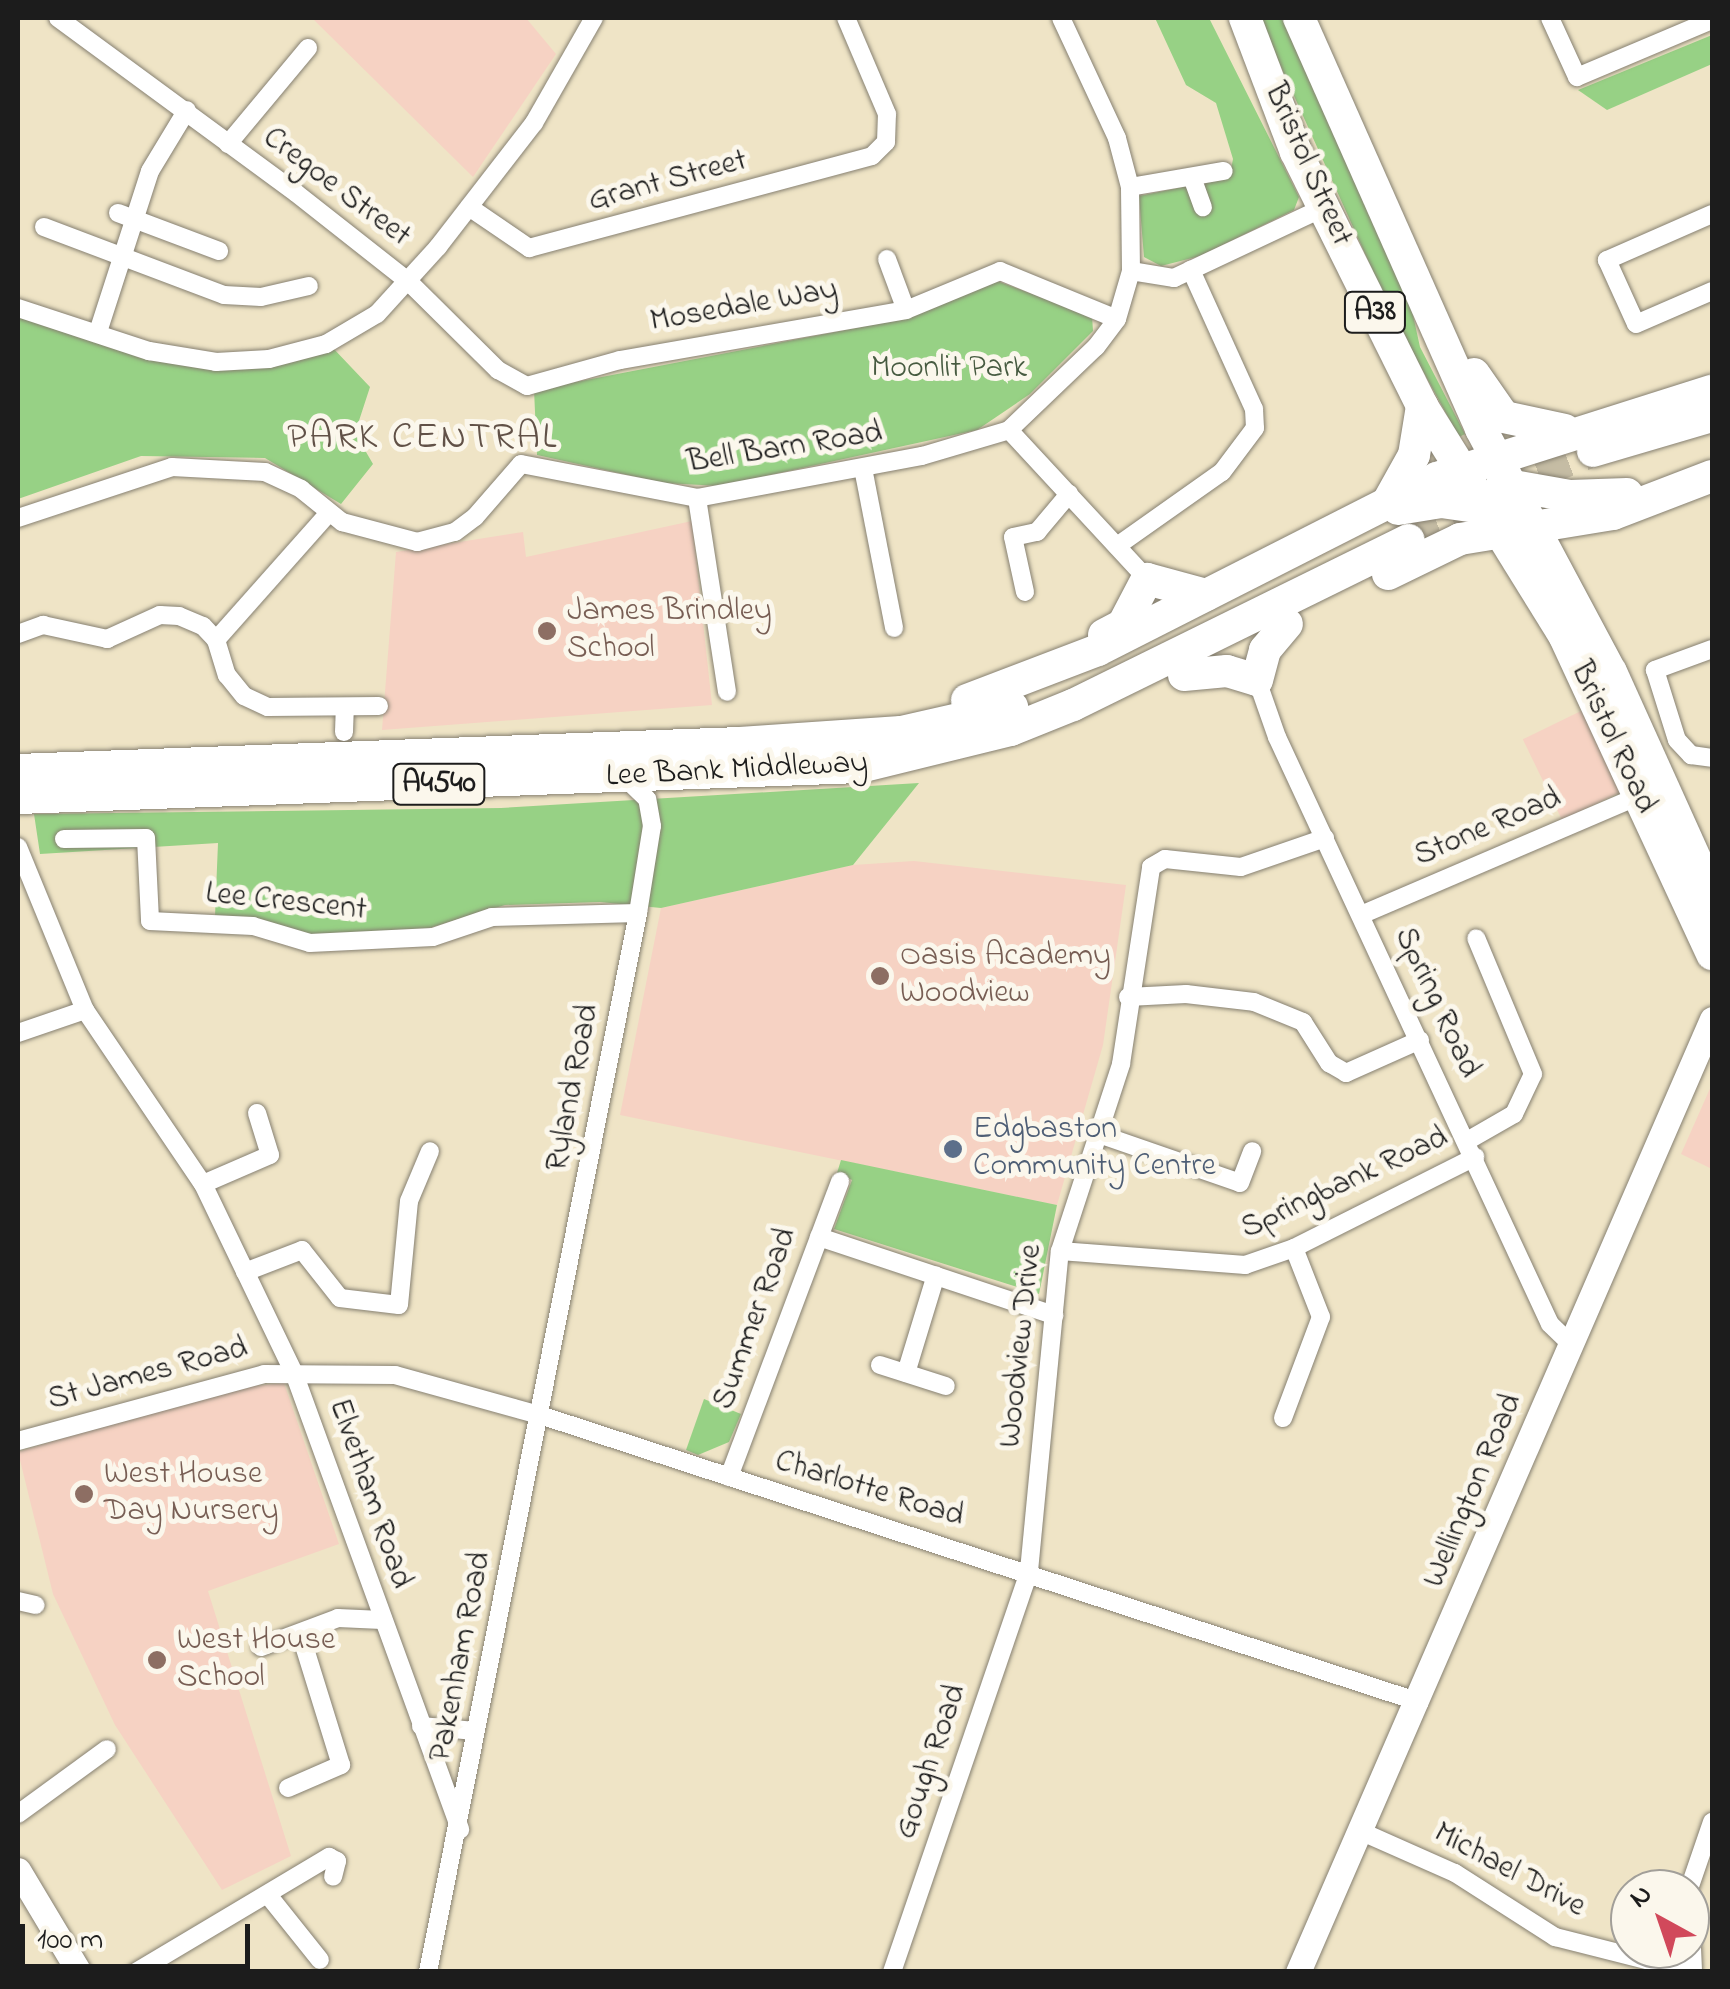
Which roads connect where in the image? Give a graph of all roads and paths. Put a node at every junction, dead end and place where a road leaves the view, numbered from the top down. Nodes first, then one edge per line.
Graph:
1 (58, 18) edge
2 (594, 18) edge
3 (846, 18) edge
4 (1061, 18) edge
5 (1244, 18) edge
6 (1299, 18) edge
7 (1550, 18) edge
8 (1712, 20) edge
9 (308, 48) dead end
10 (187, 110) junction
11 (228, 144) junction
12 (1224, 171) dead end
13 (1193, 180) junction
14 (1130, 187) junction
15 (469, 207) junction
16 (1203, 207) dead end
17 (1324, 208) junction
18 (1712, 214) edge
19 (127, 216) junction
20 (44, 227) dead end
21 (219, 252) dead end
22 (125, 256) junction
23 (887, 260) dead end
24 (1191, 270) junction
25 (1131, 271) junction
26 (408, 281) junction
27 (309, 286) dead end
28 (1712, 290) edge
29 (18, 308) edge
30 (1427, 308) junction
31 (906, 310) junction
32 (1118, 318) junction
33 (98, 332) junction
34 (1712, 391) edge
35 (1422, 406) junction
36 (1712, 416) edge
37 (1009, 430) junction
38 (1712, 436) edge
39 (1590, 450) junction
40 (863, 468) junction
41 (1460, 468) junction
42 (1712, 476) edge
43 (1680, 488) junction
44 (1068, 494) junction
45 (1499, 495) junction
46 (696, 498) junction
47 (328, 514) junction
48 (1613, 514) junction
49 (18, 518) edge
50 (1409, 525) junction
51 (1538, 528) junction
52 (1117, 546) junction
53 (1148, 578) junction
54 (1025, 592) dead end
55 (1206, 595) junction
56 (1581, 619) junction
57 (1287, 624) junction
58 (894, 628) dead end
59 (18, 634) edge
60 (216, 640) junction
61 (1712, 650) edge
62 (1184, 675) junction
63 (1257, 680) junction
64 (727, 692) dead end
65 (978, 697) junction
66 (378, 706) dead end
67 (345, 708) junction
68 (344, 732) dead end
69 (827, 735) junction
70 (1712, 758) edge
71 (860, 767) junction
72 (18, 770) edge
73 (627, 780) junction
74 (1639, 796) junction
75 (18, 798) edge
76 (1325, 838) junction
77 (64, 839) dead end
78 (18, 847) edge
79 (1712, 896) edge
80 (638, 914) junction
81 (1362, 915) junction
82 (1476, 938) dead end
83 (1712, 954) edge
84 (1128, 997) junction
85 (85, 1010) junction
86 (1710, 1028) edge
87 (18, 1033) edge
88 (1420, 1040) junction
89 (257, 1113) dead end
90 (1096, 1132) junction
91 (1471, 1149) junction
92 (430, 1150) dead end
93 (1252, 1152) dead end
94 (840, 1182) dead end
95 (203, 1184) junction
96 (819, 1238) junction
97 (1294, 1248) junction
98 (1060, 1251) junction
99 (245, 1272) junction
100 (936, 1276) junction
101 (1054, 1314) junction
102 (1571, 1344) junction
103 (880, 1365) dead end
104 (294, 1373) junction
105 (906, 1373) junction
106 (946, 1386) dead end
107 (543, 1416) junction
108 (1282, 1418) dead end
109 (18, 1441) edge
110 (729, 1477) junction
111 (1028, 1571) junction
112 (382, 1620) junction
113 (302, 1636) junction
114 (261, 1646) dead end
115 (1419, 1702) junction
116 (421, 1726) junction
117 (475, 1731) junction
118 (106, 1749) dead end
119 (288, 1788) dead end
120 (18, 1814) edge
121 (1712, 1822) edge
122 (1360, 1831) junction
123 (460, 1832) junction
124 (1696, 1869) edge
125 (333, 1877) dead end
126 (20, 1882) edge
127 (268, 1894) junction
128 (320, 1960) dead end
129 (1693, 1970) edge
130 (79, 1972) edge
131 (136, 1972) edge
132 (428, 1972) edge
133 (892, 1972) edge
134 (1298, 1972) edge

1 - 10 street, Cregoe Street
2 - 15 street
3 - 15 street, Grant Street
4 - 14 street, Bell Barn Road
5 - 17 highway, Bristol Street / A38
6 - 30 highway, Bristol Street / A38
7 - 8 street
9 - 11 street, Cregoe Street
10 - 11 street, Cregoe Street
10 - 19 street
11 - 26 street, Cregoe Street
12 - 13 street
13 - 14 street
13 - 16 street
14 - 25 street, Bell Barn Road
15 - 26 street
17 - 24 street
17 - 35 highway, Bristol Street / A38
18 - 28 street
19 - 21 street
19 - 22 street
20 - 22 street
22 - 27 street
22 - 33 street
23 - 31 street
24 - 25 street
24 - 52 street
25 - 32 street, Bell Barn Road
26 - 31 street, Mosedale Way
26 - 33 street
29 - 33 street
30 - 39 highway
30 - 45 highway, Bristol Street / A38
31 - 32 street, Mosedale Way
32 - 37 street, Bell Barn Road
34 - 39 highway
35 - 41 highway, Bristol Street / A38
35 - 50 highway
36 - 39 highway
37 - 40 street, Bell Barn Road
37 - 44 street
38 - 39 highway
39 - 45 highway
40 - 46 street, Bell Barn Road
40 - 58 street
41 - 45 highway
41 - 45 highway, A38
41 - 50 highway
42 - 43 highway
43 - 45 highway
43 - 48 highway
44 - 52 street
44 - 54 street
45 - 50 highway
45 - 50 highway
45 - 51 highway
45 - 74 highway, Bristol Road / A38
46 - 47 street, Bell Barn Road
46 - 64 street
47 - 49 street
47 - 60 street
48 - 51 highway
48 - 56 highway
50 - 55 highway
50 - 57 highway
50 - 69 highway, Lee Bank Middleway / A4540
50 - 71 highway, Lee Bank Middleway / A4540
51 - 56 highway, Bristol Road
52 - 53 street
53 - 55 highway
53 - 65 highway
55 - 65 highway
56 - 79 highway, Bristol Road
57 - 62 highway
57 - 63 highway
59 - 60 street
60 - 67 street
61 - 70 street
62 - 63 highway
62 - 71 highway
63 - 76 street, Spring Road
65 - 69 highway
66 - 67 street
67 - 68 street
69 - 72 highway, Lee Bank Middleway / A4540
71 - 73 highway, Lee Bank Middleway / A4540
73 - 75 highway, Lee Bank Middleway / A4540
73 - 80 street, Ryland Road
74 - 81 street, Stone Road
74 - 83 highway, Bristol Road / A38
76 - 81 street, Spring Road
76 - 84 street, Woodview Drive
77 - 80 street, Lee Crescent
78 - 85 street, Elvetham Road
80 - 107 street, Ryland Road
81 - 88 street, Spring Road
82 - 91 street, Springbank Road
84 - 88 street
84 - 90 street, Woodview Drive
85 - 87 street
85 - 95 street, Elvetham Road
86 - 102 street, Wellington Road
88 - 91 street, Spring Road
89 - 95 street
90 - 93 street
90 - 98 street, Woodview Drive
91 - 97 street, Springbank Road
91 - 102 street, Spring Road
92 - 99 street
94 - 96 street, Summer Road
95 - 99 street, Elvetham Road
96 - 100 street
96 - 110 street, Summer Road
97 - 98 street, Springbank Road
97 - 108 street
98 - 101 street, Woodview Drive
99 - 104 street, Elvetham Road
100 - 101 street
100 - 105 street
101 - 111 street, Woodview Drive
102 - 115 street, Wellington Road
103 - 105 street
104 - 107 street, Charlotte Road
104 - 109 street, St James Road
104 - 112 street, Elvetham Road
105 - 106 street
107 - 110 street, Charlotte Road
107 - 117 street, Pakenham Road
110 - 111 street, Charlotte Road
111 - 115 street, Charlotte Road
111 - 133 street, Gough Road
112 - 113 street
112 - 116 street, Elvetham Road
113 - 114 street
113 - 119 street
115 - 122 street, Wellington Road
116 - 117 street
116 - 123 street, Elvetham Road
117 - 123 street, Pakenham Road
118 - 120 street
121 - 124 street
122 - 129 street, Michael Drive
122 - 134 street, Wellington Road
123 - 132 street, Pakenham Road
125 - 127 street
126 - 130 street
127 - 128 street
127 - 131 street

